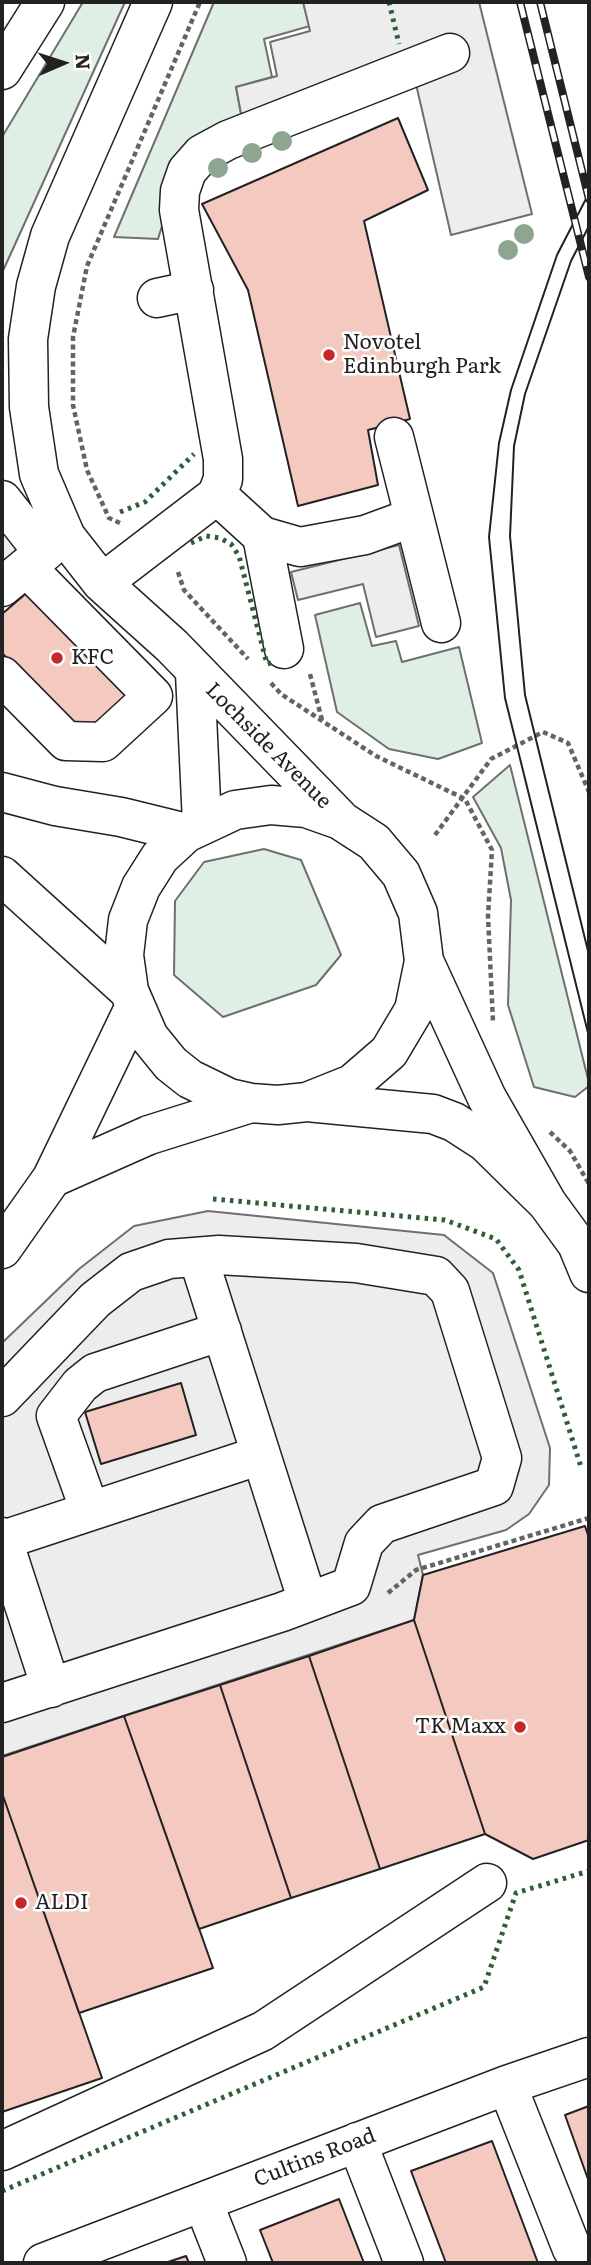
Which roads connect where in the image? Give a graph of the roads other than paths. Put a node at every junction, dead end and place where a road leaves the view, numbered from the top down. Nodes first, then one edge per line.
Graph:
1 (45, 2) edge
2 (153, 2) edge
3 (450, 53) dead end
4 (2, 70) edge
5 (194, 290) junction
6 (157, 298) dead end
7 (394, 437) dead end
8 (217, 495) junction
9 (2, 500) edge
10 (414, 517) junction
11 (262, 536) junction
12 (34, 561) edge
13 (102, 583) junction
14 (441, 623) dead end
15 (284, 649) dead end
16 (195, 673) junction
17 (2, 676) edge
18 (2, 792) edge
19 (340, 820) junction
20 (194, 828) junction
21 (2, 876) edge
22 (424, 961) junction
23 (131, 999) junction
24 (307, 1102) junction
25 (251, 1103) junction
26 (52, 1178) junction
27 (547, 1203) junction
28 (2, 1249) edge
29 (198, 1256) junction
30 (589, 1273) edge
31 (222, 1331) junction
32 (2, 1397) edge
33 (261, 1455) junction
34 (90, 1511) junction
35 (2, 1538) edge
36 (308, 1602) junction
37 (51, 1688) junction
38 (2, 1703) edge
39 (487, 1883) dead end
40 (589, 2057) edge
41 (507, 2085) junction
42 (357, 2142) junction
43 (2, 2151) edge
44 (203, 2202) junction
45 (572, 2249) dead end
46 (46, 2263) edge
47 (227, 2263) edge
48 (404, 2263) edge

1 - 4 street
2 - 12 street, Lochside Avenue
3 - 5 street
5 - 6 street
5 - 8 street
7 - 10 street
8 - 11 street
8 - 13 street
9 - 12 street
10 - 11 street
10 - 14 street
11 - 15 street
12 - 13 street, Lochside Avenue
12 - 17 street
13 - 16 street, Lochside Avenue
16 - 19 street, Lochside Avenue
16 - 20 street, Lochside Avenue
18 - 20 street
19 - 20 street
19 - 22 street
20 - 23 street
21 - 23 street
22 - 24 street
22 - 27 street
23 - 25 street
23 - 26 street
24 - 25 street
24 - 27 street
25 - 26 street
26 - 28 street
27 - 30 street
29 - 31 street
29 - 32 street
29 - 36 street
31 - 33 street
31 - 34 street
33 - 34 street
33 - 36 street
34 - 35 street
35 - 37 street
36 - 37 street
37 - 38 street
39 - 43 street
40 - 41 street, Cultins Road
41 - 42 street, Cultins Road
41 - 45 street
42 - 44 street, Cultins Road
42 - 48 street
44 - 46 street, Cultins Road
44 - 47 street

